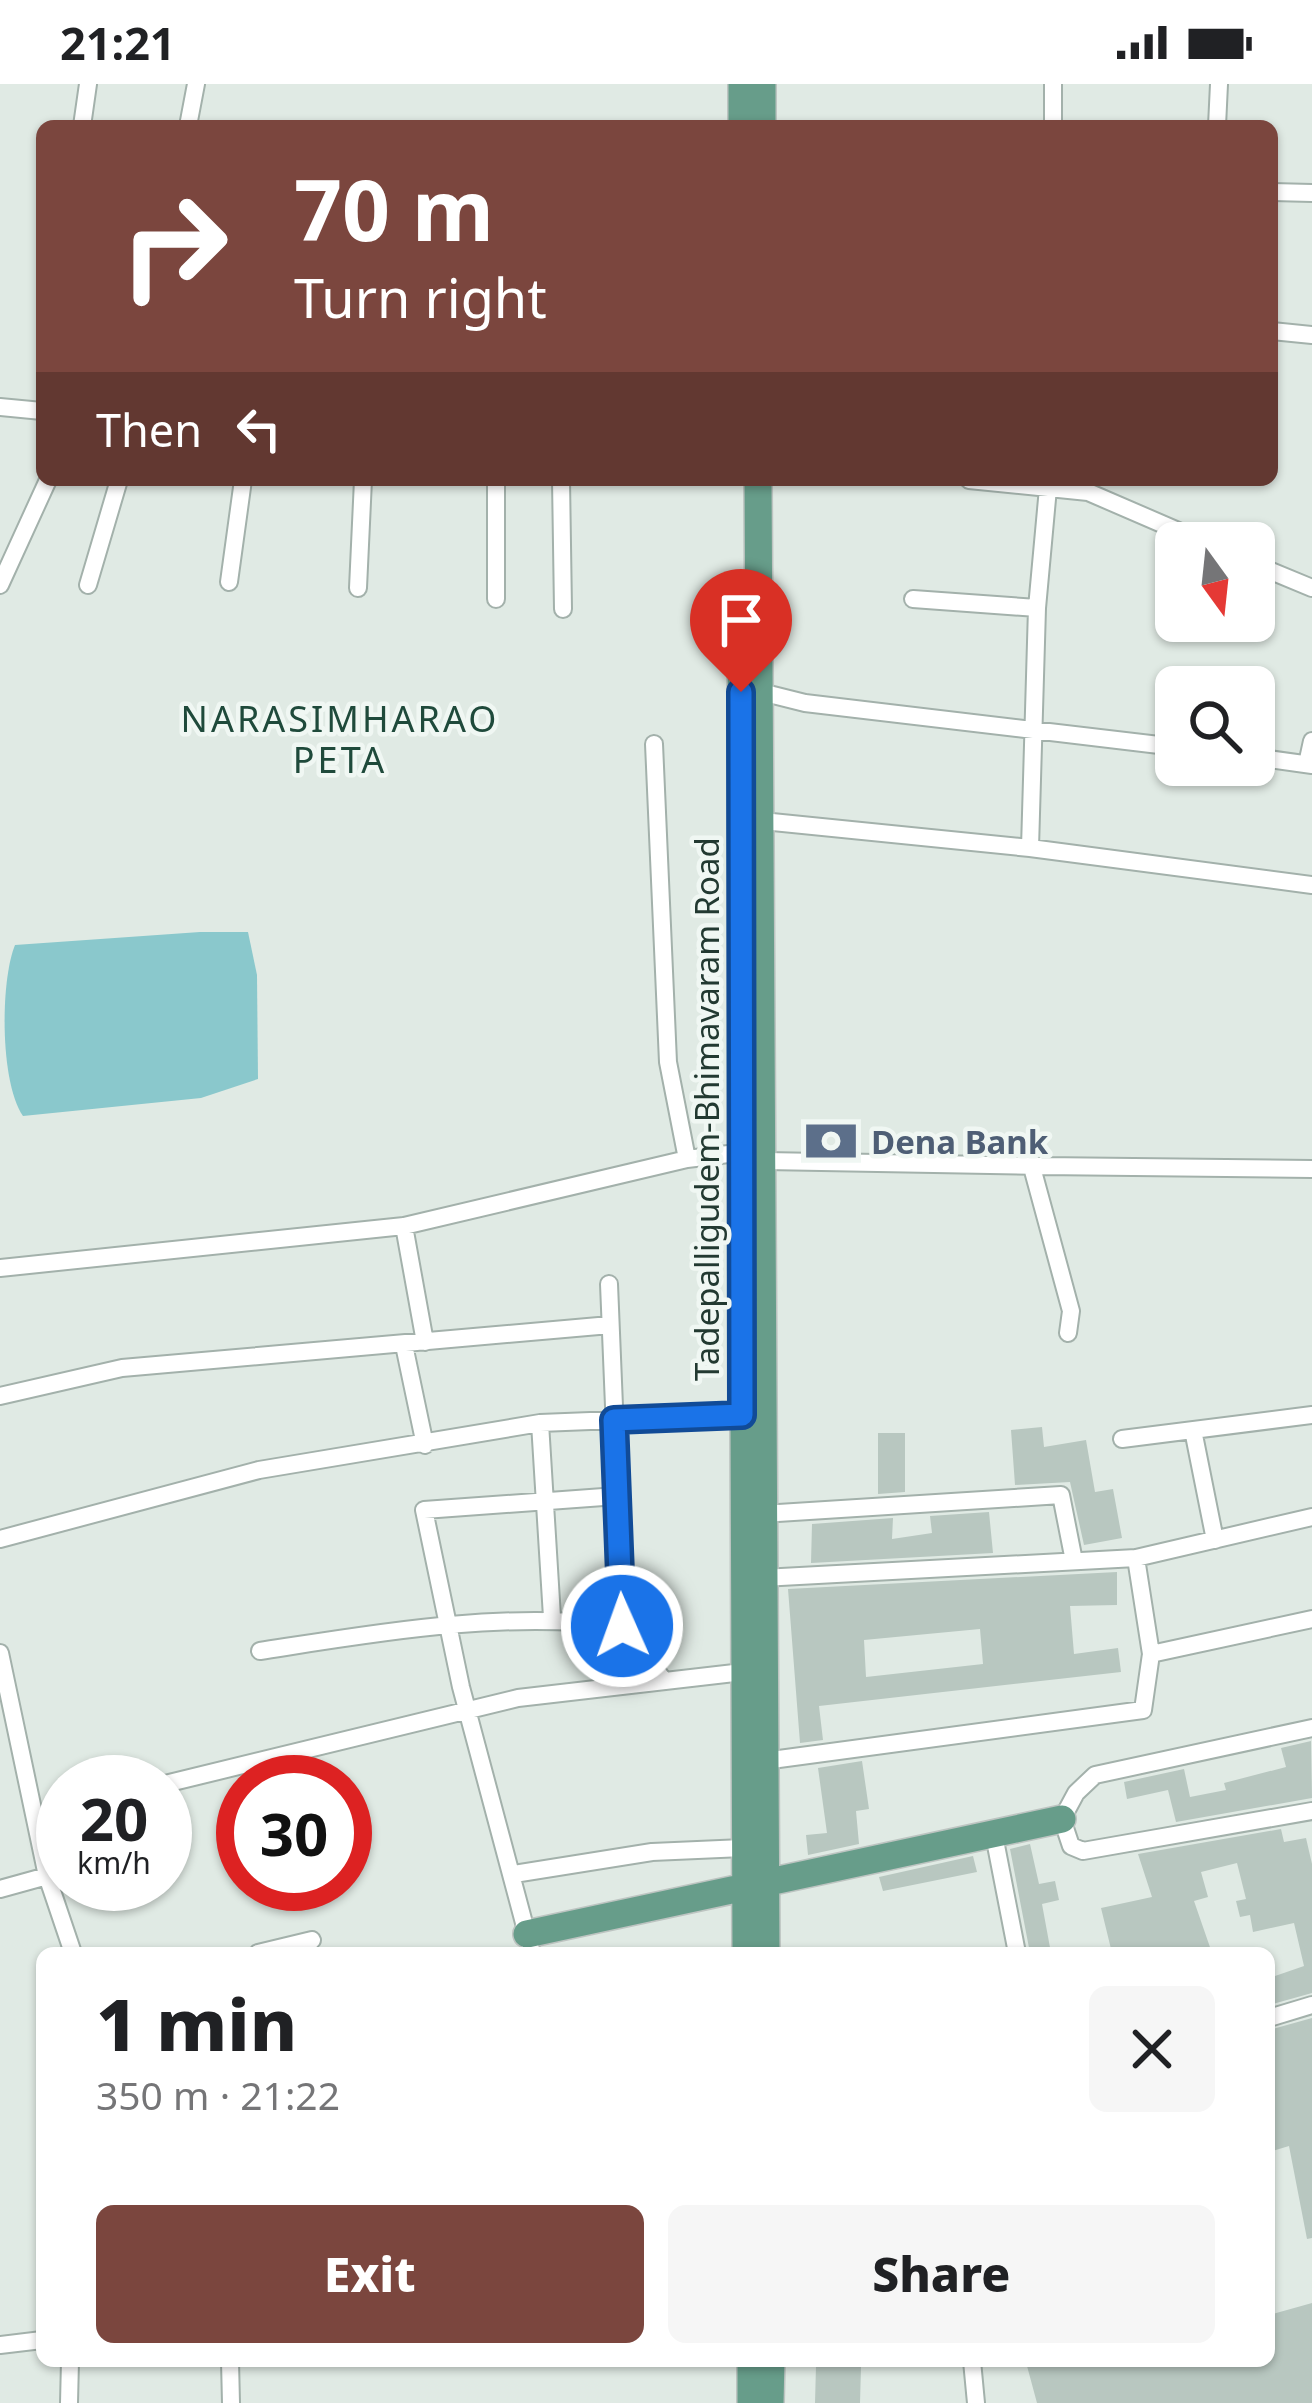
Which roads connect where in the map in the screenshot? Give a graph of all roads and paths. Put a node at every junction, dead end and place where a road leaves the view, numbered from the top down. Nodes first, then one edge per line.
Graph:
1 (88, 84) edge
2 (196, 84) edge
3 (742, 84) edge
4 (762, 84) edge
5 (1053, 84) edge
6 (1219, 84) edge
7 (83, 120) edge
8 (189, 120) edge
9 (742, 120) edge
10 (762, 120) edge
11 (1053, 120) edge
12 (1217, 120) edge
13 (1278, 192) edge
14 (1312, 193) edge
15 (1278, 332) edge
16 (1312, 335) edge
17 (0, 406) edge
18 (36, 409) edge
19 (45, 486) edge
20 (117, 486) edge
21 (242, 486) edge
22 (363, 486) edge
23 (496, 486) edge
24 (561, 486) edge
25 (741, 486) edge
26 (758, 486) edge
27 (1028, 486) edge
28 (1048, 488) junction
29 (1156, 522) edge
30 (1275, 573) edge
31 (229, 582) dead end
32 (0, 585) edge
33 (88, 585) dead end
34 (358, 588) dead end
35 (1312, 588) edge
36 (913, 598) dead end
37 (496, 599) dead end
38 (1037, 608) junction
39 (563, 609) dead end
40 (761, 692) junction
41 (1034, 729) junction
42 (1312, 741) edge
43 (654, 744) dead end
44 (1155, 744) edge
45 (1275, 760) edge
46 (1310, 765) edge
47 (762, 821) junction
48 (1030, 848) junction
49 (1312, 885) edge
50 (755, 1157) junction
51 (687, 1159) junction
52 (1041, 1166) junction
53 (1312, 1169) edge
54 (404, 1226) junction
55 (0, 1268) edge
56 (609, 1284) dead end
57 (610, 1325) junction
58 (1068, 1333) dead end
59 (425, 1342) junction
60 (404, 1345) junction
61 (0, 1396) edge
62 (1312, 1414) edge
63 (742, 1415) junction
64 (614, 1420) junction
65 (539, 1423) junction
66 (1193, 1430) junction
67 (1122, 1438) dead end
68 (425, 1445) junction
69 (617, 1496) junction
70 (544, 1498) junction
71 (762, 1514) junction
72 (1312, 1517) edge
73 (0, 1540) edge
74 (1215, 1540) junction
75 (1136, 1558) junction
76 (1073, 1561) junction
77 (762, 1578) junction
78 (552, 1617) junction
79 (1312, 1619) edge
80 (448, 1622) junction
81 (622, 1626) junction
82 (260, 1651) dead end
83 (0, 1653) edge
84 (1151, 1654) junction
85 (743, 1672) junction
86 (662, 1678) junction
87 (468, 1710) junction
88 (1312, 1728) edge
89 (764, 1761) junction
90 (192, 1777) edge
91 (1312, 1810) edge
92 (753, 1814) junction
93 (35, 1819) joint
94 (1062, 1819) junction
95 (36, 1824) edge
96 (993, 1830) junction
97 (743, 1848) junction
98 (514, 1874) junction
99 (36, 1879) edge
100 (753, 1884) junction
101 (0, 1889) edge
102 (59, 1911) edge
103 (312, 1940) dead end
104 (530, 1944) edge
105 (72, 1947) edge
106 (283, 1947) edge
107 (747, 1947) edge
108 (765, 1947) edge
109 (1016, 1947) edge
110 (1312, 2005) edge
111 (1275, 2016) edge
112 (36, 2341) edge
113 (0, 2345) edge
114 (70, 2367) edge
115 (230, 2367) edge
116 (751, 2367) edge
117 (771, 2367) edge
118 (973, 2367) edge
119 (69, 2403) edge
120 (231, 2403) edge
121 (751, 2403) edge
122 (770, 2403) edge
123 (976, 2403) edge

1 - 7 street
2 - 8 street
3 - 9 main road
4 - 10 main road
5 - 11 street
6 - 12 street
13 - 14 street
15 - 16 street
17 - 18 street
19 - 32 street
20 - 33 street
21 - 31 street
22 - 34 street
23 - 37 street
24 - 39 street
25 - 50 main road, Tadepalligudem-Bhimavaram Road
26 - 40 main road
27 - 28 street
28 - 29 street
28 - 38 street
30 - 35 street
36 - 38 street
38 - 41 street
40 - 41 street
40 - 47 main road
41 - 44 street
41 - 48 street
42 - 46 street
43 - 51 street
45 - 46 street
47 - 48 street
47 - 50 main road
48 - 49 street
50 - 51 street
50 - 52 street
50 - 63 main road, Tadepalligudem-Bhimavaram Road
50 - 71 main road
51 - 54 street
52 - 53 street
52 - 58 street
54 - 55 street
54 - 59 street
56 - 57 street
57 - 59 street
57 - 64 street
59 - 60 street
60 - 61 street
60 - 68 street
62 - 66 street
63 - 64 street
63 - 85 main road, Tadepalligudem-Bhimavaram Road
64 - 65 street
64 - 69 street
65 - 68 street
65 - 70 street
66 - 67 street
66 - 74 street
68 - 73 street
69 - 70 street
69 - 81 street
70 - 78 street
70 - 80 street
71 - 76 street
71 - 77 main road
72 - 74 street
74 - 75 street
75 - 76 street
75 - 84 street
76 - 77 street
77 - 89 main road
78 - 80 street
78 - 81 street
79 - 84 street
80 - 82 street
80 - 87 street
81 - 86 street
83 - 93 street
84 - 89 street
85 - 86 street
85 - 92 main road, Tadepalligudem-Bhimavaram Road
86 - 87 street
87 - 90 street
87 - 98 street
88 - 94 street
89 - 92 main road
91 - 94 street
92 - 97 main road, Tadepalligudem-Bhimavaram Road
92 - 100 main road
93 - 95 street
94 - 96 main road
96 - 100 main road
96 - 109 street
97 - 98 street
97 - 100 main road, Tadepalligudem-Bhimavaram Road
98 - 104 street
99 - 101 street
100 - 104 main road
100 - 107 main road, Tadepalligudem-Bhimavaram Road
100 - 108 main road
102 - 105 street
103 - 106 street
110 - 111 street
112 - 113 street
114 - 119 street
115 - 120 street
116 - 121 main road
117 - 122 main road
118 - 123 street

